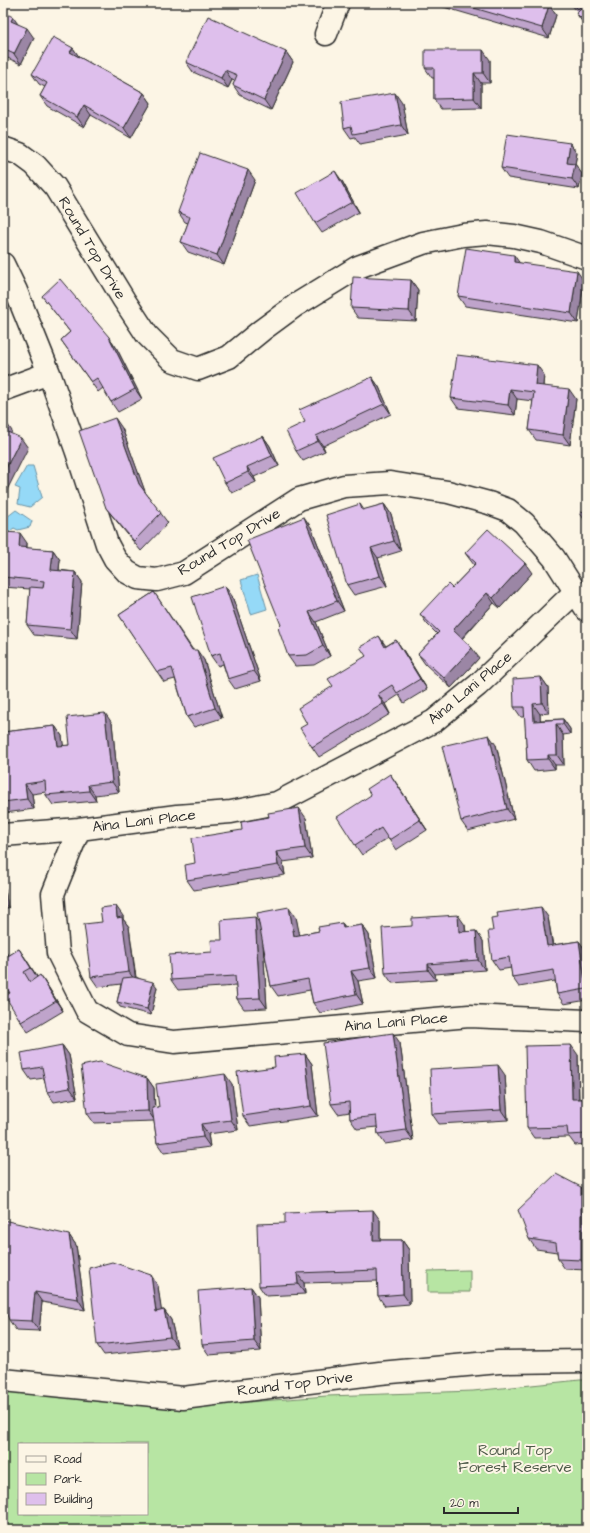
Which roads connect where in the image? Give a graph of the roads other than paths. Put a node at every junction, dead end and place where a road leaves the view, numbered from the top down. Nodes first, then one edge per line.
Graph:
1 (338, 3) edge
2 (326, 34) dead end
3 (3, 148) edge
4 (587, 258) edge
5 (3, 264) edge
6 (49, 373) junction
7 (3, 390) edge
8 (582, 601) edge
9 (79, 829) junction
10 (3, 835) edge
11 (587, 1021) edge
12 (587, 1361) edge
13 (3, 1380) edge

1 - 2 street
3 - 4 street, Round Top Drive
5 - 6 street, Round Top Drive
6 - 7 street
6 - 8 street, Round Top Drive
8 - 9 street, Aina Lani Place
9 - 10 street
9 - 11 street, Aina Lani Place
12 - 13 street, Round Top Drive

